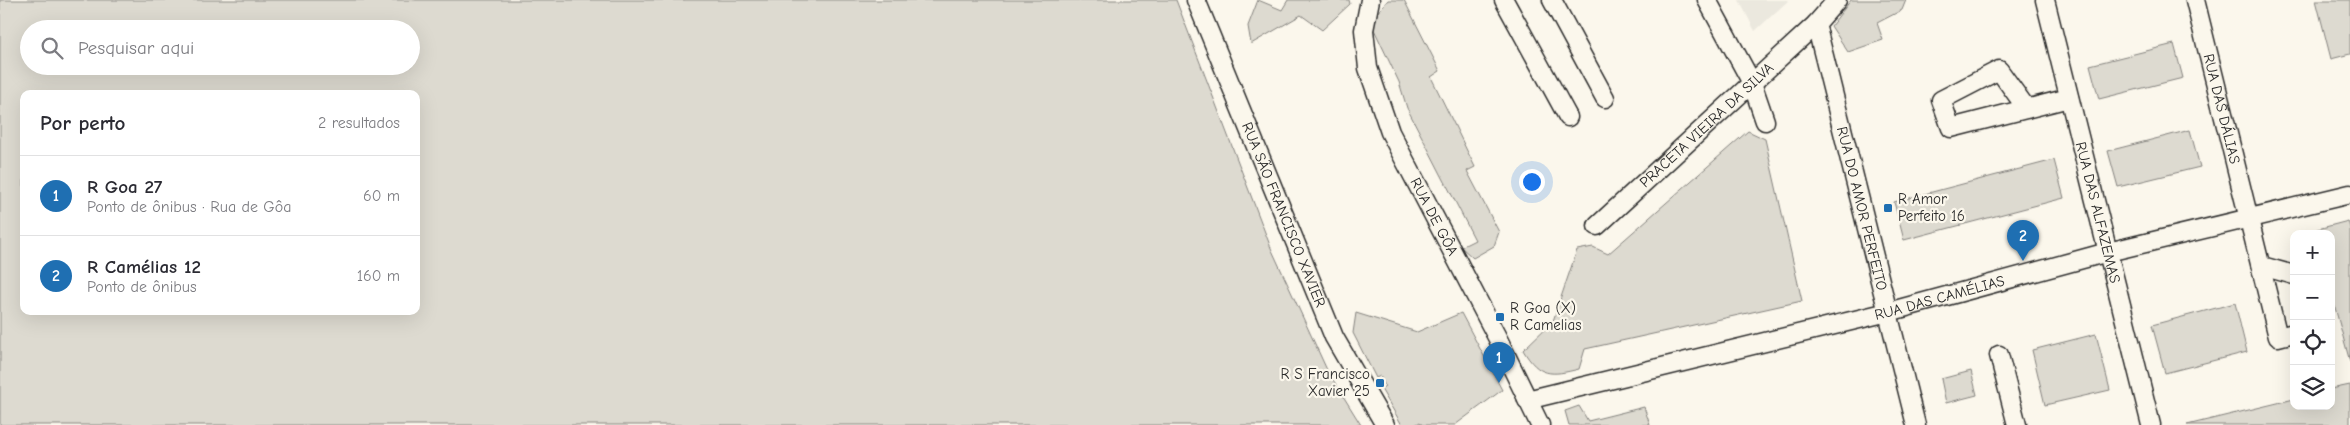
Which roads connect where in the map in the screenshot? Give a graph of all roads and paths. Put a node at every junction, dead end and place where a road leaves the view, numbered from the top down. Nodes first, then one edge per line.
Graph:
1 (1196, 0) edge
2 (1370, 0) edge
3 (1504, 0) edge
4 (1552, 0) edge
5 (1707, 0) edge
6 (1837, 0) edge
7 (2045, 0) edge
8 (2195, 0) edge
9 (1816, 24) junction
10 (1752, 83) junction
11 (1605, 98) dead end
12 (2069, 98) junction
13 (2027, 109) junction
14 (1568, 118) dead end
15 (1765, 121) dead end
16 (2350, 194) edge
17 (2250, 217) junction
18 (1597, 226) dead end
19 (2108, 252) junction
20 (2262, 266) junction
21 (2291, 275) edge
22 (1888, 312) junction
23 (2290, 334) edge
24 (1999, 355) dead end
25 (1528, 400) junction
26 (1385, 425) edge
27 (1540, 425) edge
28 (1916, 425) edge
29 (2016, 425) edge
30 (2151, 425) edge

1 - 26 street, RUA SÃO FRANCISCO XAVIER
2 - 25 street, RUA DE GÔA
3 - 14 street
4 - 11 street
5 - 10 street
6 - 9 street
7 - 12 street, RUA DAS ALFAZEMAS
8 - 17 street, RUA DAS DÁLIAS
9 - 10 street, PRACETA VIEIRA DA SILVA
9 - 22 street, RUA DO AMOR PERFEITO
10 - 15 street
10 - 18 street, PRACETA VIEIRA DA SILVA
12 - 13 street
12 - 19 street, RUA DAS ALFAZEMAS
13 - 13 street
16 - 17 street, RUA DAS CAMÉLIAS
17 - 19 street, RUA DAS CAMÉLIAS
17 - 20 street, RUA DAS DÁLIAS
19 - 22 street, RUA DAS CAMÉLIAS
19 - 30 street, RUA DAS ALFAZEMAS
20 - 21 street
20 - 23 street, RUA DAS DÁLIAS
22 - 25 street, RUA DAS CAMÉLIAS
22 - 28 street, RUA DO AMOR PERFEITO
24 - 29 street
25 - 27 street, RUA DE GÔA

